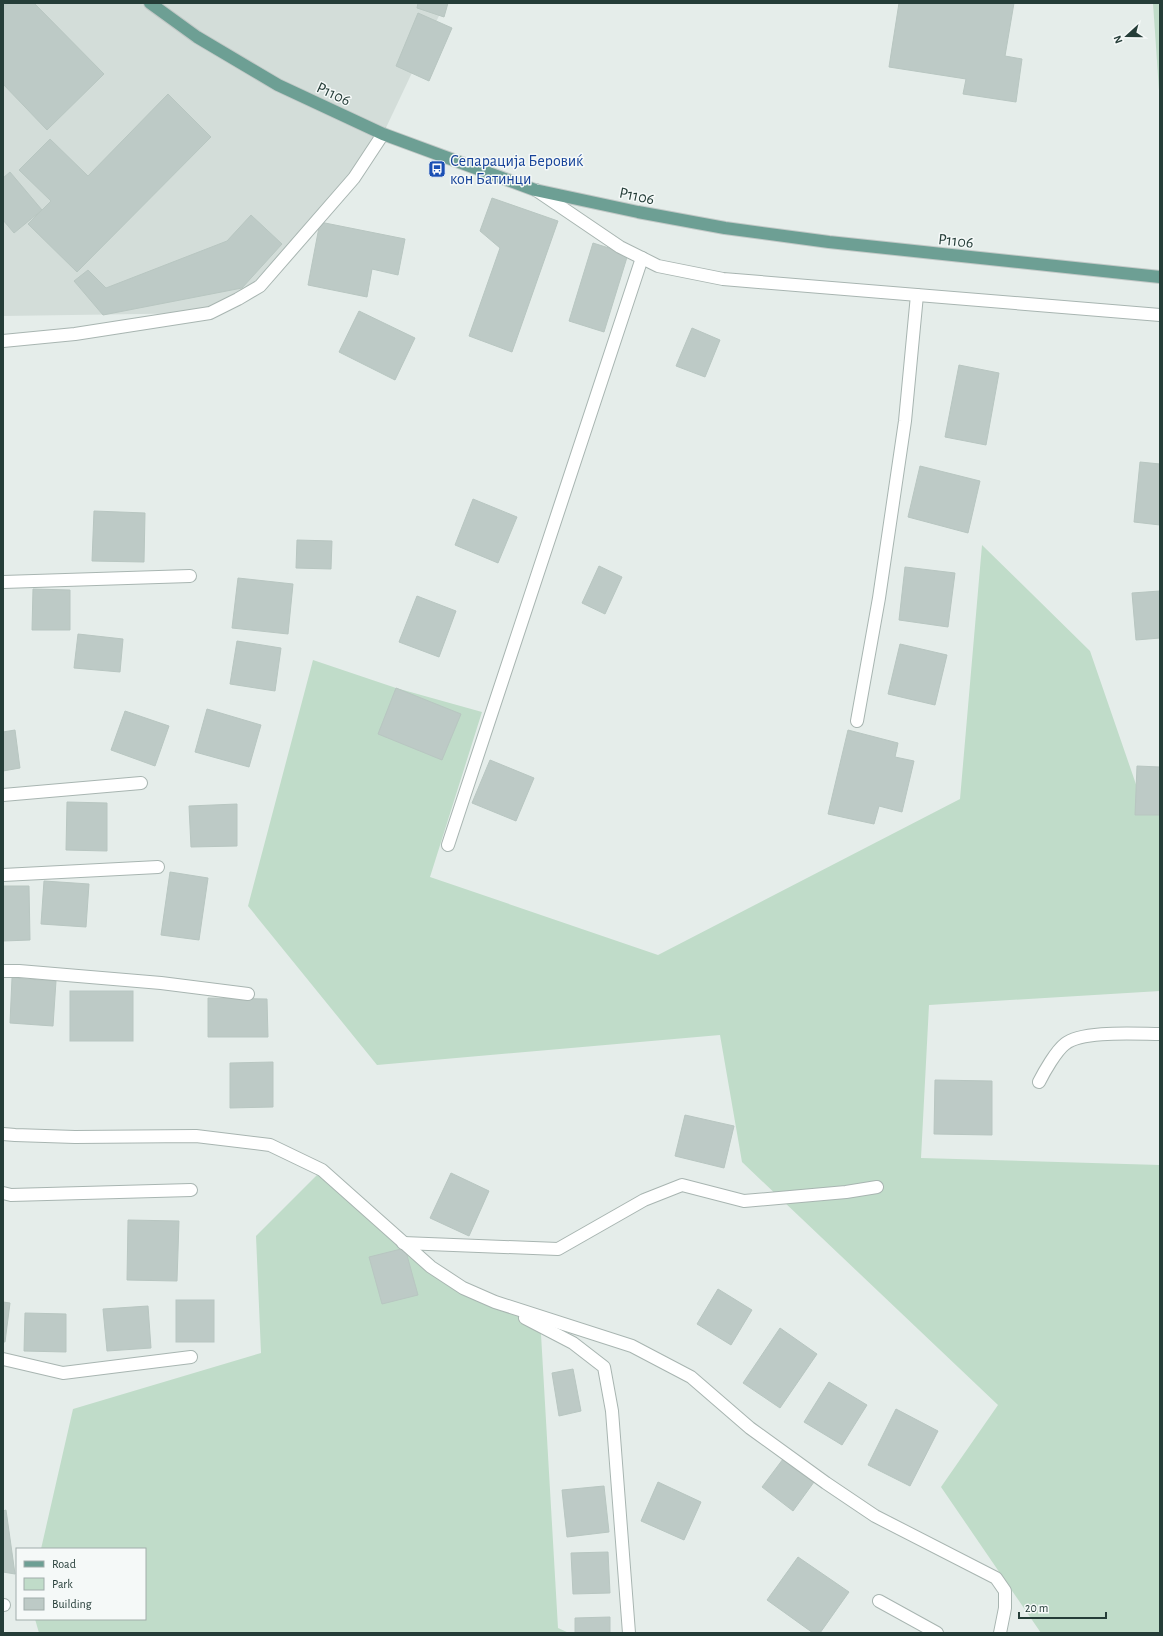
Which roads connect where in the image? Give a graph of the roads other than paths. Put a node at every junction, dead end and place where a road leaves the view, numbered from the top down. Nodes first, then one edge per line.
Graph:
1 (150, 3) edge
2 (383, 134) junction
3 (535, 190) junction
4 (642, 258) junction
5 (1160, 277) edge
6 (917, 295) junction
7 (1160, 315) edge
8 (3, 340) edge
9 (190, 576) dead end
10 (3, 582) edge
11 (857, 721) dead end
12 (141, 783) dead end
13 (3, 795) edge
14 (448, 845) dead end
15 (158, 867) dead end
16 (3, 875) edge
17 (3, 972) edge
18 (248, 994) dead end
19 (1160, 1034) edge
20 (1039, 1082) dead end
21 (3, 1134) edge
22 (878, 1187) dead end
23 (191, 1190) dead end
24 (3, 1193) edge
25 (403, 1243) junction
26 (495, 1302) junction
27 (191, 1357) dead end
28 (3, 1359) edge
29 (879, 1601) dead end
30 (629, 1633) edge
31 (937, 1633) edge
32 (1000, 1633) edge

1 - 2 main road, P1106
2 - 3 main road, P1106
2 - 8 lane
3 - 4 lane
3 - 5 main road, P1106
4 - 6 lane
4 - 14 lane
6 - 7 lane
6 - 11 lane
9 - 10 lane
12 - 13 lane
15 - 16 lane
17 - 18 lane
19 - 20 lane
21 - 25 lane
22 - 25 lane
23 - 24 lane
25 - 26 lane
26 - 30 lane
26 - 32 lane
27 - 28 lane
29 - 31 lane

